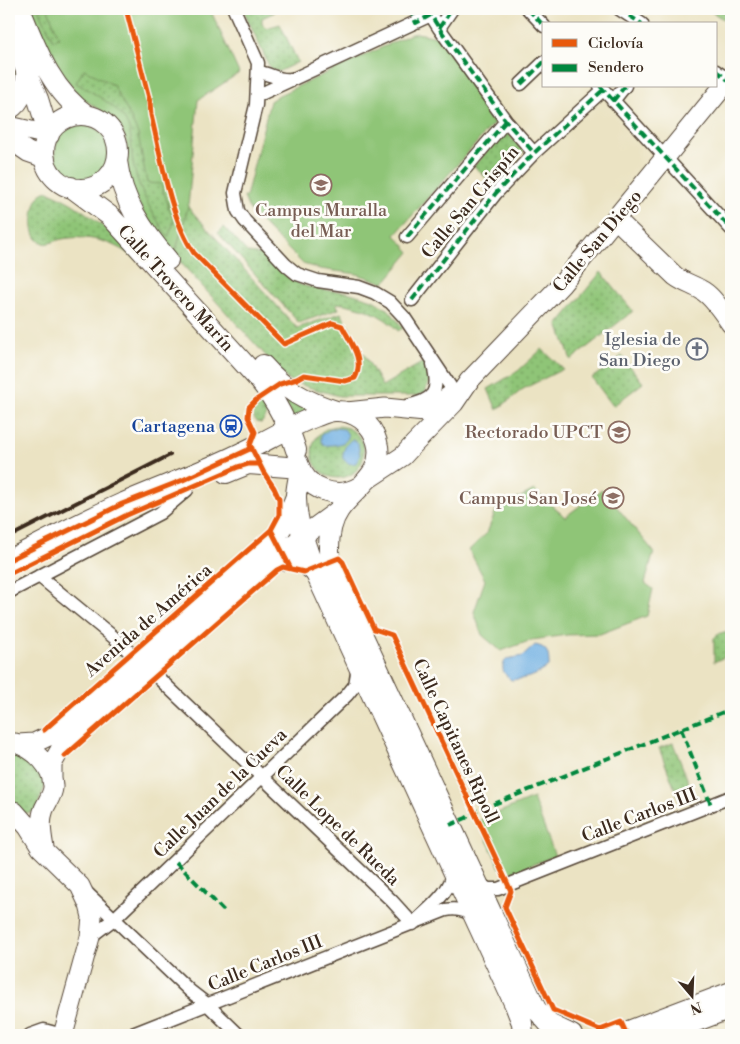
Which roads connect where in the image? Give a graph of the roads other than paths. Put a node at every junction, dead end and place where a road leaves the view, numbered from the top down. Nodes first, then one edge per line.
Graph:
1 (20, 9) edge
2 (234, 9) edge
3 (452, 9) edge
4 (528, 9) edge
5 (619, 9) edge
6 (429, 12) edge
7 (639, 22) edge
8 (542, 24) edge
9 (439, 28) junction
10 (9, 30) edge
11 (542, 64) edge
12 (26, 71) junction
13 (259, 72) junction
14 (296, 77) junction
15 (727, 79) edge
16 (521, 84) dead end
17 (602, 88) edge
18 (622, 88) edge
19 (258, 92) junction
20 (613, 100) junction
21 (9, 110) edge
22 (88, 116) junction
23 (506, 121) junction
24 (9, 126) edge
25 (49, 135) junction
26 (9, 139) edge
27 (534, 153) junction
28 (45, 158) junction
29 (666, 158) junction
30 (117, 161) junction
31 (70, 187) junction
32 (616, 219) junction
33 (731, 229) edge
34 (407, 237) dead end
35 (412, 300) dead end
36 (731, 324) edge
37 (431, 357) junction
38 (462, 388) junction
39 (276, 391) junction
40 (396, 408) junction
41 (334, 413) junction
42 (289, 428) junction
43 (252, 448) junction
44 (235, 462) junction
45 (299, 462) junction
46 (365, 482) junction
47 (187, 490) junction
48 (296, 495) junction
49 (340, 509) junction
50 (303, 536) junction
51 (9, 560) edge
52 (319, 565) junction
53 (269, 566) junction
54 (9, 574) edge
55 (39, 576) junction
56 (9, 592) edge
57 (144, 665) junction
58 (358, 665) junction
59 (13, 743) edge
60 (262, 777) junction
61 (52, 781) junction
62 (731, 797) edge
63 (47, 804) junction
64 (11, 810) edge
65 (47, 854) junction
66 (452, 870) junction
67 (477, 883) junction
68 (80, 886) junction
69 (114, 919) junction
70 (476, 921) junction
71 (413, 924) junction
72 (90, 937) junction
73 (731, 992) edge
74 (208, 1005) junction
75 (731, 1008) edge
76 (30, 1035) edge
77 (63, 1035) edge
78 (130, 1035) edge
79 (239, 1035) edge
80 (523, 1035) edge
81 (537, 1035) edge
82 (571, 1035) edge
83 (618, 1035) edge
84 (660, 1035) edge

1 - 22 main road
2 - 13 street
3 - 9 street
4 - 8 street
5 - 7 street
6 - 9 street
6 - 14 street
9 - 23 street
10 - 12 main road
11 - 16 street
12 - 21 main road
12 - 25 main road
13 - 14 street
13 - 19 street
14 - 19 street
15 - 29 main road, Calle San Diego
17 - 20 street
17 - 27 street, Calle San Crispín
18 - 20 street
19 - 37 street
20 - 29 street
22 - 25 main road
22 - 30 main road
23 - 27 street
23 - 34 street
24 - 25 main road
25 - 28 main road
26 - 28 main road
27 - 35 street, Calle San Crispín
28 - 31 main road
29 - 32 main road, Calle San Diego
29 - 33 street
30 - 31 main road
30 - 39 main road, Calle Trovero Marín
31 - 39 main road, Calle Trovero Marín
32 - 36 main road
32 - 38 main road, Calle San Diego
37 - 38 street
37 - 40 street
38 - 40 main road
38 - 46 main road
39 - 41 main road
39 - 42 main road
39 - 43 main road
40 - 41 main road
41 - 42 main road
41 - 45 main road
41 - 46 main road
42 - 43 main road
42 - 45 main road
43 - 44 main road
44 - 45 main road
44 - 47 main road
44 - 51 main road
45 - 46 main road
45 - 48 main road
46 - 49 main road
47 - 54 main road
47 - 55 street
48 - 50 main road
48 - 57 main road, Avenida de América
49 - 50 main road, Avenida de América
49 - 52 main road
50 - 52 main road
50 - 53 main road, Avenida de América
52 - 53 main road
52 - 58 main road
52 - 67 main road
53 - 57 main road, Avenida de América
55 - 56 street
55 - 57 street, Calle Lope de Rueda
57 - 59 main road, Avenida de América
57 - 60 street, Calle Lope de Rueda
57 - 61 main road, Avenida de América
58 - 60 street, Calle Juan de la Cueva
58 - 66 main road
59 - 61 main road
60 - 69 street, Calle Juan de la Cueva
60 - 71 street, Calle Lope de Rueda
61 - 63 main road, Avenida de América
62 - 67 street, Calle Carlos III
63 - 64 main road
63 - 65 main road, Avenida de América
64 - 65 main road
65 - 68 main road
66 - 70 main road
66 - 71 street, Calle Carlos III
67 - 82 main road
68 - 69 street
68 - 72 main road
69 - 72 street, Calle Juan de la Cueva
69 - 74 street
70 - 71 street, Calle Carlos III
70 - 80 main road
71 - 74 street, Calle Carlos III
72 - 77 main road
73 - 83 main road
74 - 78 street, Calle Carlos III
74 - 79 street
75 - 84 main road
76 - 77 street
81 - 82 main road

